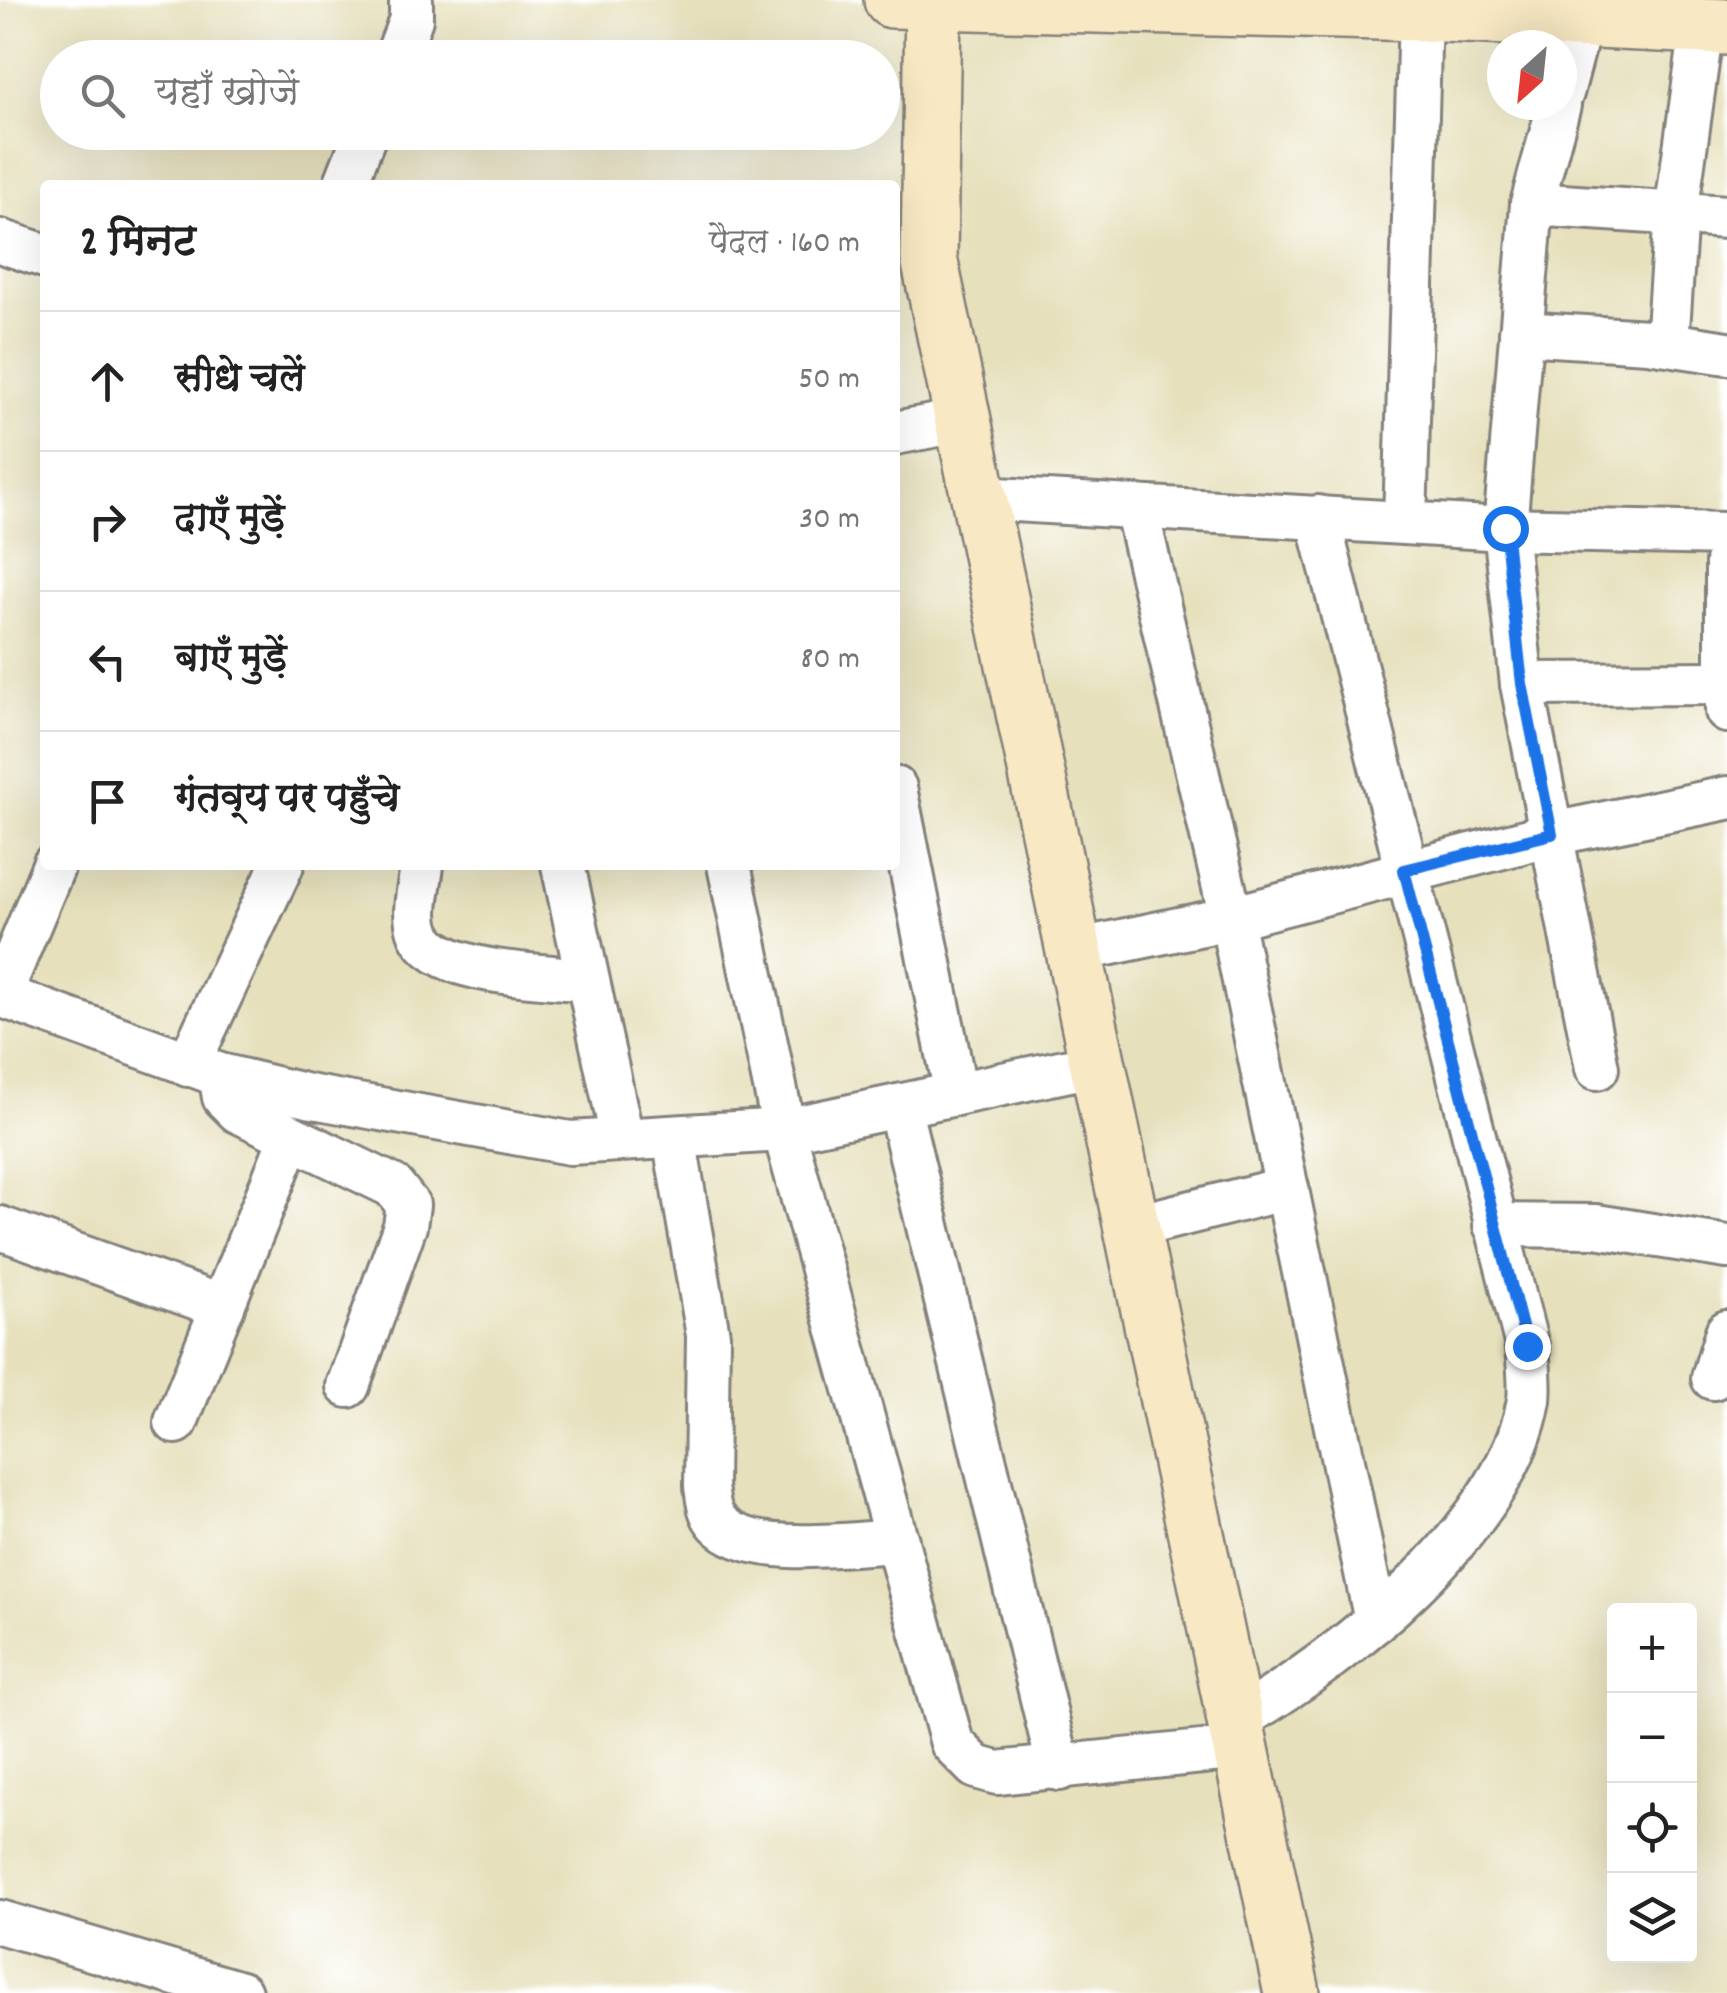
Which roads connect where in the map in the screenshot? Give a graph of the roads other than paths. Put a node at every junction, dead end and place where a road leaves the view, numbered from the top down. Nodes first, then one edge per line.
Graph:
1 (410, 0) edge
2 (920, 1) edge
3 (1420, 14) junction
4 (1581, 21) junction
5 (1715, 27) edge
6 (1577, 36) edge
7 (403, 40) edge
8 (1555, 120) edge
9 (359, 150) edge
10 (346, 180) edge
11 (1532, 204) junction
12 (1676, 214) junction
13 (1727, 217) edge
14 (0, 242) edge
15 (40, 254) edge
16 (912, 258) edge
17 (1521, 334) junction
18 (1667, 343) junction
19 (1727, 353) edge
20 (964, 420) junction
21 (900, 432) edge
22 (980, 498) junction
23 (1136, 507) junction
24 (1318, 518) junction
25 (1405, 523) junction
26 (1505, 528) junction
27 (1727, 534) edge
28 (1727, 562) edge
29 (1522, 684) junction
30 (1726, 693) edge
31 (1727, 798) edge
32 (900, 813) edge
33 (1552, 834) junction
34 (52, 870) edge
35 (280, 870) edge
36 (421, 870) edge
37 (564, 870) edge
38 (729, 870) edge
39 (1404, 870) junction
40 (1232, 918) junction
41 (1074, 951) junction
42 (586, 980) junction
43 (0, 995) edge
44 (1098, 1064) junction
45 (1596, 1068) dead end
46 (204, 1070) junction
47 (956, 1094) junction
48 (899, 1106) junction
49 (784, 1130) junction
50 (674, 1137) junction
51 (622, 1138) junction
52 (290, 1140) junction
53 (1288, 1188) junction
54 (1496, 1225) junction
55 (1132, 1227) junction
56 (0, 1228) edge
57 (1727, 1248) edge
58 (222, 1307) junction
59 (1727, 1332) edge
60 (1713, 1378) dead end
61 (348, 1386) dead end
62 (176, 1422) dead end
63 (897, 1541) junction
64 (1376, 1620) junction
65 (1238, 1734) junction
66 (1059, 1769) junction
67 (0, 1922) edge
68 (240, 1993) edge
69 (1292, 1993) edge

1 - 7 street
2 - 3 street
2 - 16 street
3 - 4 street
3 - 25 street
4 - 5 street
4 - 6 street
5 - 12 street
8 - 11 street
9 - 10 street
11 - 12 street
11 - 17 street
12 - 13 street
12 - 18 street
14 - 15 street
16 - 20 street
17 - 18 street
17 - 26 street
18 - 19 street
20 - 21 street
20 - 22 street
22 - 23 street
22 - 41 street
23 - 24 street
23 - 40 street
24 - 25 street
24 - 39 street
25 - 26 street
26 - 27 street
26 - 29 street
28 - 30 street
29 - 30 street
29 - 33 street
31 - 33 street
32 - 47 street
33 - 39 street
33 - 45 street
34 - 43 street
35 - 46 street
36 - 42 street
37 - 42 street
38 - 49 street
39 - 40 street
39 - 54 street
40 - 41 street
40 - 53 street
41 - 44 street
42 - 51 street
43 - 46 street
44 - 47 street
44 - 55 street
46 - 51 street
46 - 52 street
47 - 48 street
48 - 49 street
48 - 66 street
49 - 50 street
49 - 63 street
50 - 51 street
50 - 63 street
52 - 58 street
52 - 61 street
53 - 55 street
53 - 64 street
54 - 57 street
54 - 64 street
55 - 65 street
56 - 58 street
58 - 62 street
59 - 60 street
63 - 66 street
64 - 65 street
65 - 66 street
65 - 69 street
67 - 68 street

